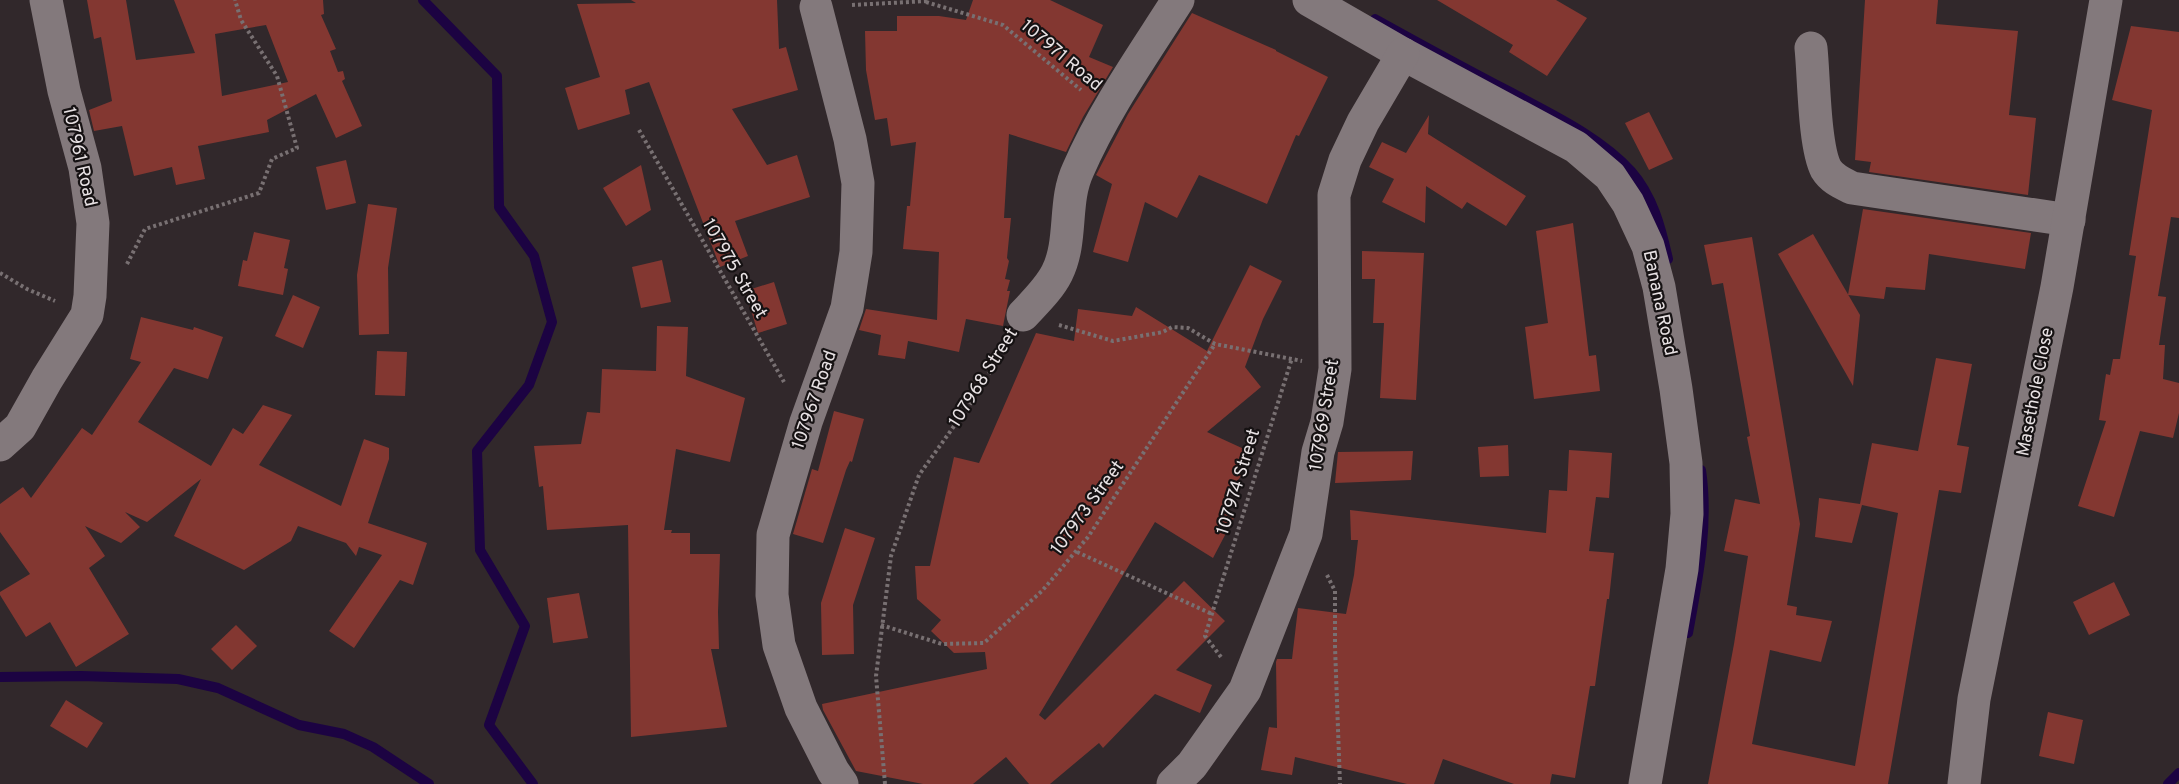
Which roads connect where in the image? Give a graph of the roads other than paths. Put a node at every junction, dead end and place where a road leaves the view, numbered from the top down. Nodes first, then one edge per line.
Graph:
1 (46, 0) edge
2 (1178, 0) edge
3 (1309, 0) edge
4 (2106, 0) edge
5 (816, 6) road end
6 (1811, 48) dead end
7 (1403, 54) junction
8 (2069, 220) junction
9 (1023, 315) road end
10 (0, 445) edge
11 (842, 784) edge
12 (1173, 784) edge
13 (1645, 784) edge
14 (1964, 784) edge

1 - 10 street, 107961 Road
2 - 9 street, 107968 Street
3 - 7 street, Banana Road
4 - 8 street, Masethole Close
5 - 11 street, 107967 Road
6 - 8 street
7 - 12 street, 107969 Street
7 - 13 street, Banana Road
8 - 14 street, Masethole Close

